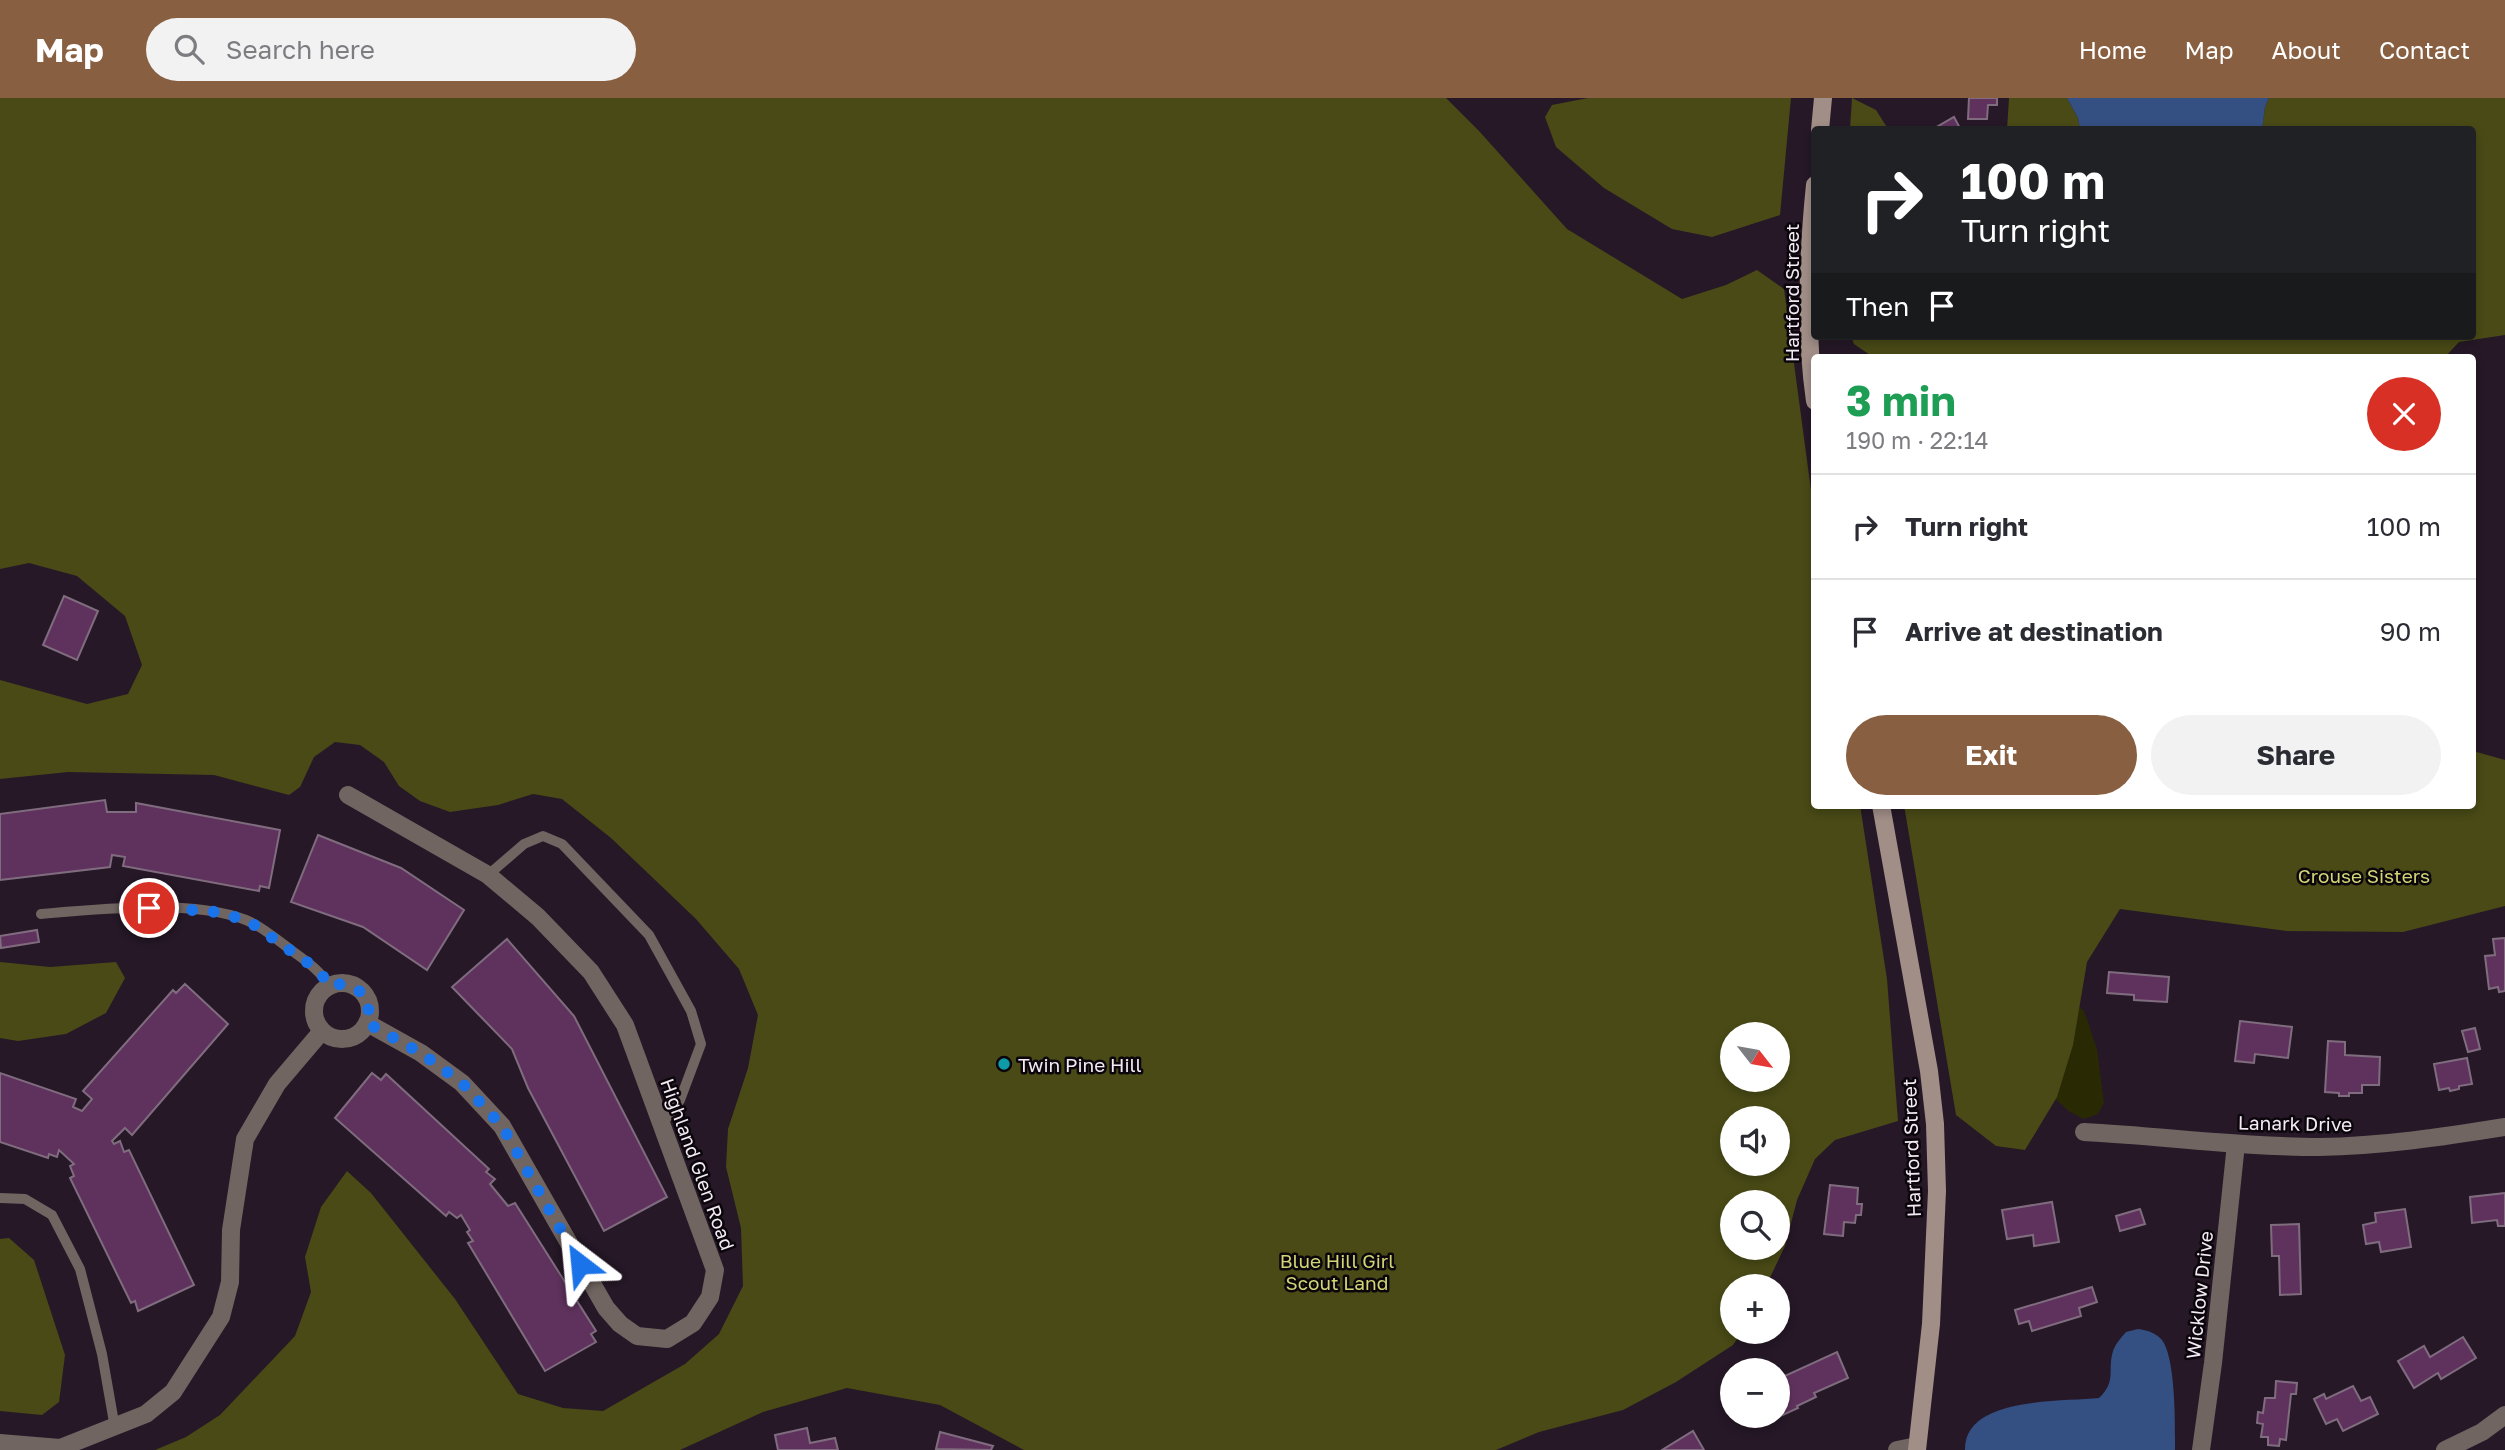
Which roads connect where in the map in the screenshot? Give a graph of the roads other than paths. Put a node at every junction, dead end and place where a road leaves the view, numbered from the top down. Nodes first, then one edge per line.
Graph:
1 (1823, 98) edge
2 (1820, 126) edge
3 (1811, 243) edge
4 (1811, 327) edge
5 (348, 795) dead end
6 (1882, 809) edge
7 (488, 875) junction
8 (41, 914) dead end
9 (329, 986) junction
10 (367, 1023) junction
11 (322, 1031) junction
12 (660, 1127) junction
13 (2505, 1127) edge
14 (2084, 1132) dead end
15 (2236, 1144) junction
16 (0, 1198) edge
17 (2505, 1415) edge
18 (116, 1428) junction
19 (0, 1443) edge
20 (1917, 1448) edge
21 (1897, 1450) edge
22 (2201, 1450) edge
23 (2445, 1450) edge

1 - 2 street
3 - 4 street, Hartford Street
5 - 7 street, Highland Glen Road
6 - 20 street, Hartford Street
7 - 12 street, Highland Glen Road
7 - 12 lane
8 - 9 lane
9 - 10 street
9 - 11 street
10 - 11 street
10 - 12 street, Highland Glen Road
11 - 18 street
13 - 15 street, Lanark Drive
14 - 15 street, Lanark Drive
15 - 22 street, Wicklow Drive
16 - 18 lane
17 - 23 street
18 - 19 street
20 - 21 street

